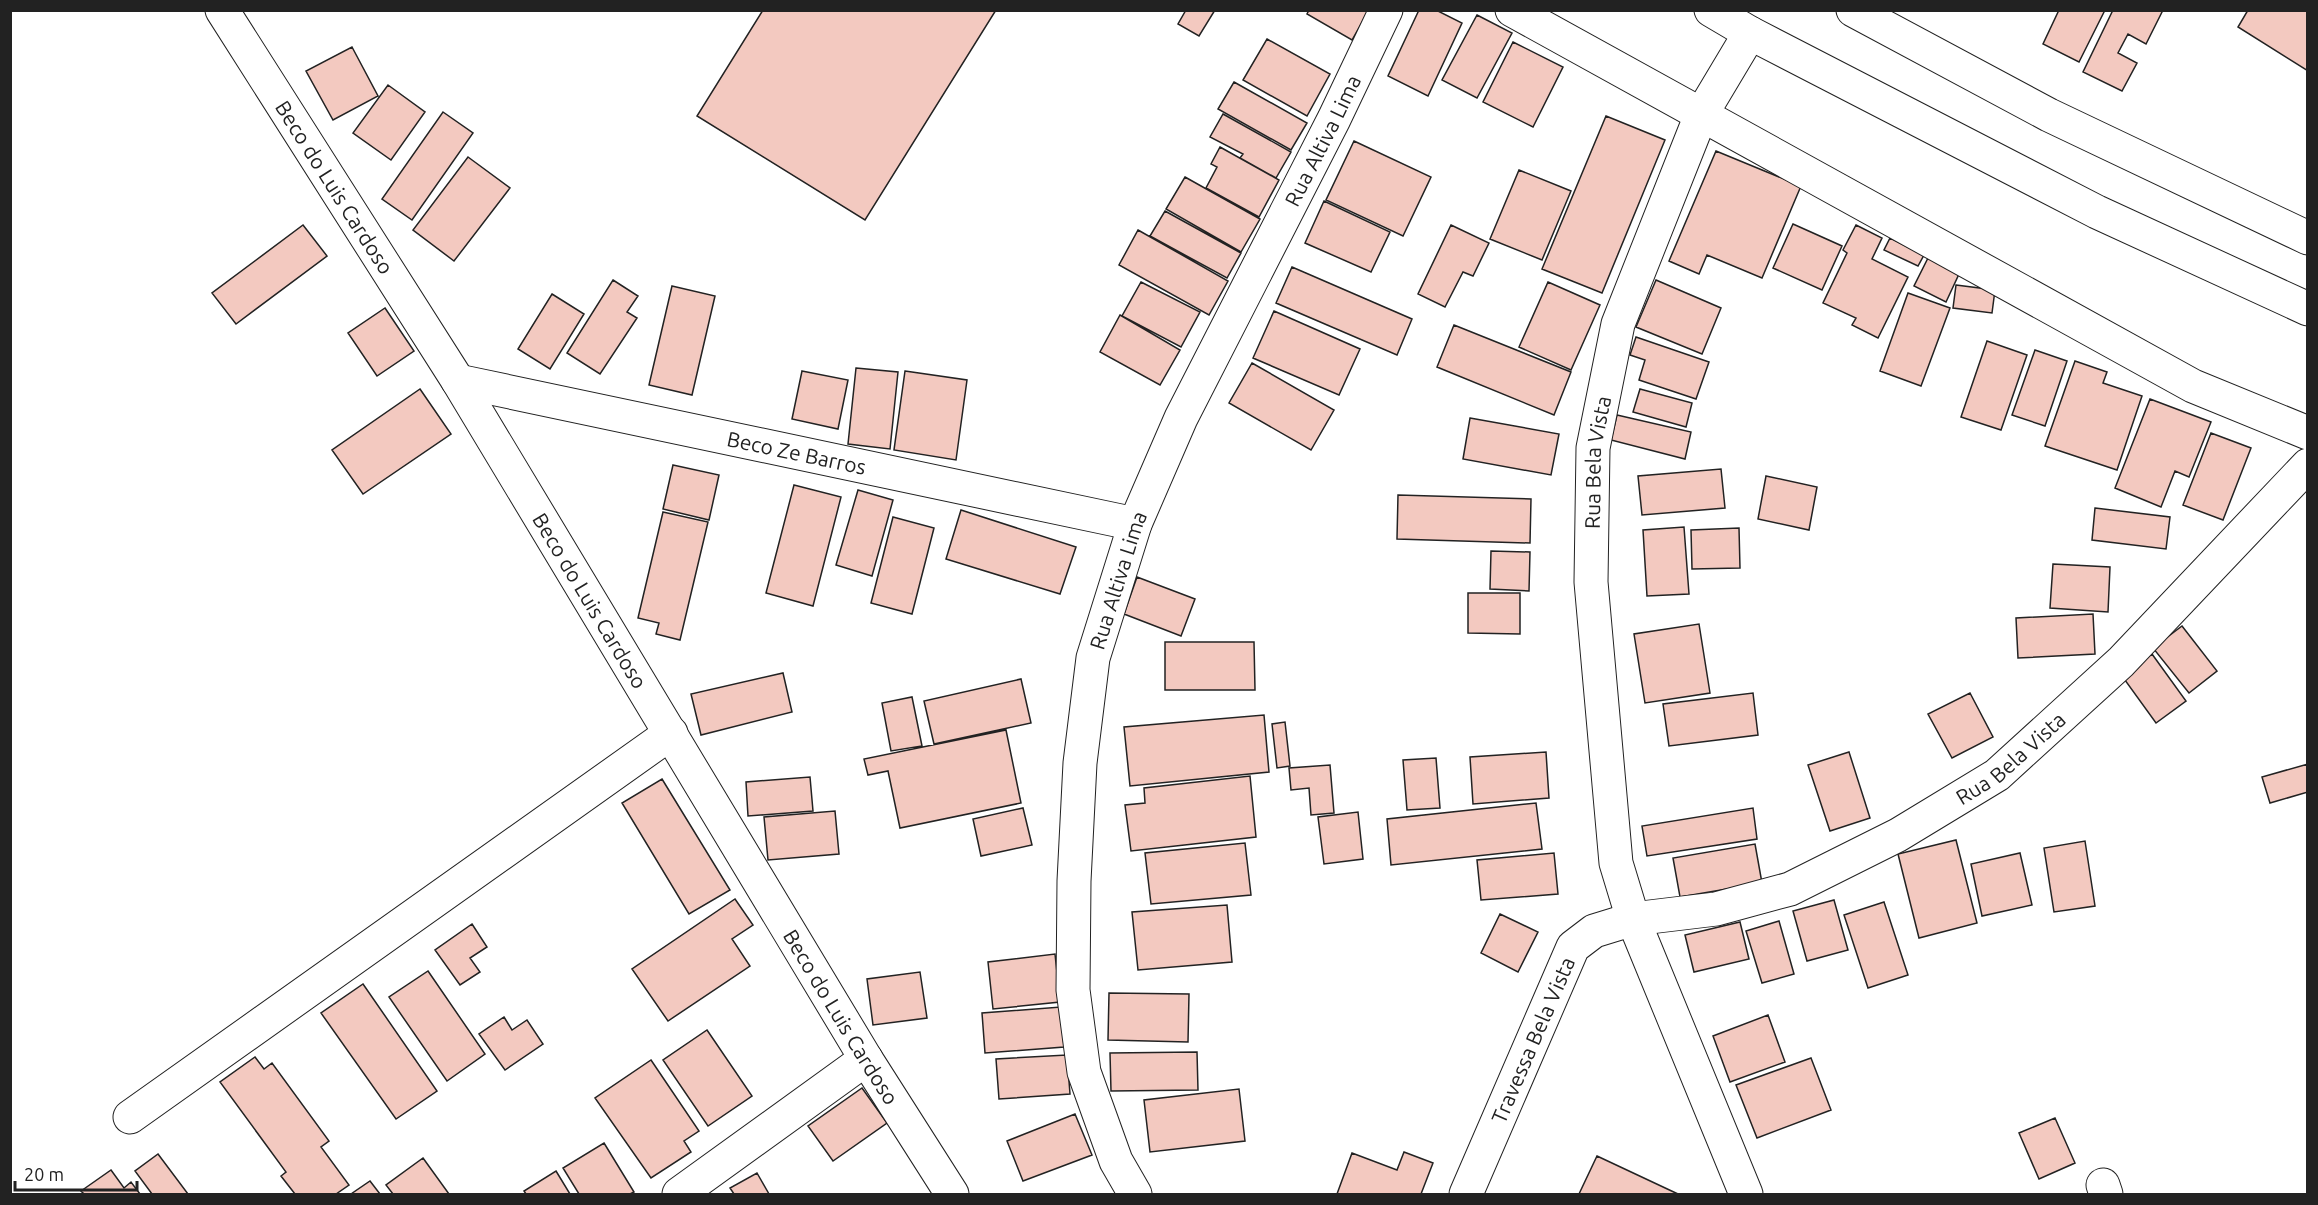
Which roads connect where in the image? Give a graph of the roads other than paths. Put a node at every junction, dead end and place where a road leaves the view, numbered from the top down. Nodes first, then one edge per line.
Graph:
1 (222, 10) edge
2 (1386, 10) edge
3 (1512, 10) edge
4 (1711, 10) edge
5 (1853, 10) edge
6 (1750, 33) junction
7 (1701, 115) junction
8 (2307, 238) edge
9 (2307, 309) edge
10 (458, 381) junction
11 (2307, 433) edge
12 (2307, 465) edge
13 (1135, 524) junction
14 (671, 733) junction
15 (1633, 920) junction
16 (866, 1059) junction
17 (130, 1116) dead end
18 (679, 1194) edge
19 (952, 1194) edge
20 (1135, 1194) edge
21 (1466, 1194) edge
22 (1746, 1194) edge

1 - 10 street, Beco do Luis Cardoso
2 - 13 street, Rua Altiva Lima
3 - 7 street
4 - 6 street
5 - 8 street
6 - 7 street, Rua Bela Vista
6 - 9 street
7 - 11 street
7 - 15 street, Rua Bela Vista
10 - 13 street, Beco Ze Barros
10 - 14 street, Beco do Luis Cardoso
12 - 15 street, Rua Bela Vista
13 - 20 street, Rua Altiva Lima
14 - 16 street, Beco do Luis Cardoso
14 - 17 street
15 - 21 street, Travessa Bela Vista
15 - 22 street, Rua Bela Vista
16 - 18 street
16 - 19 street, Beco do Luis Cardoso

